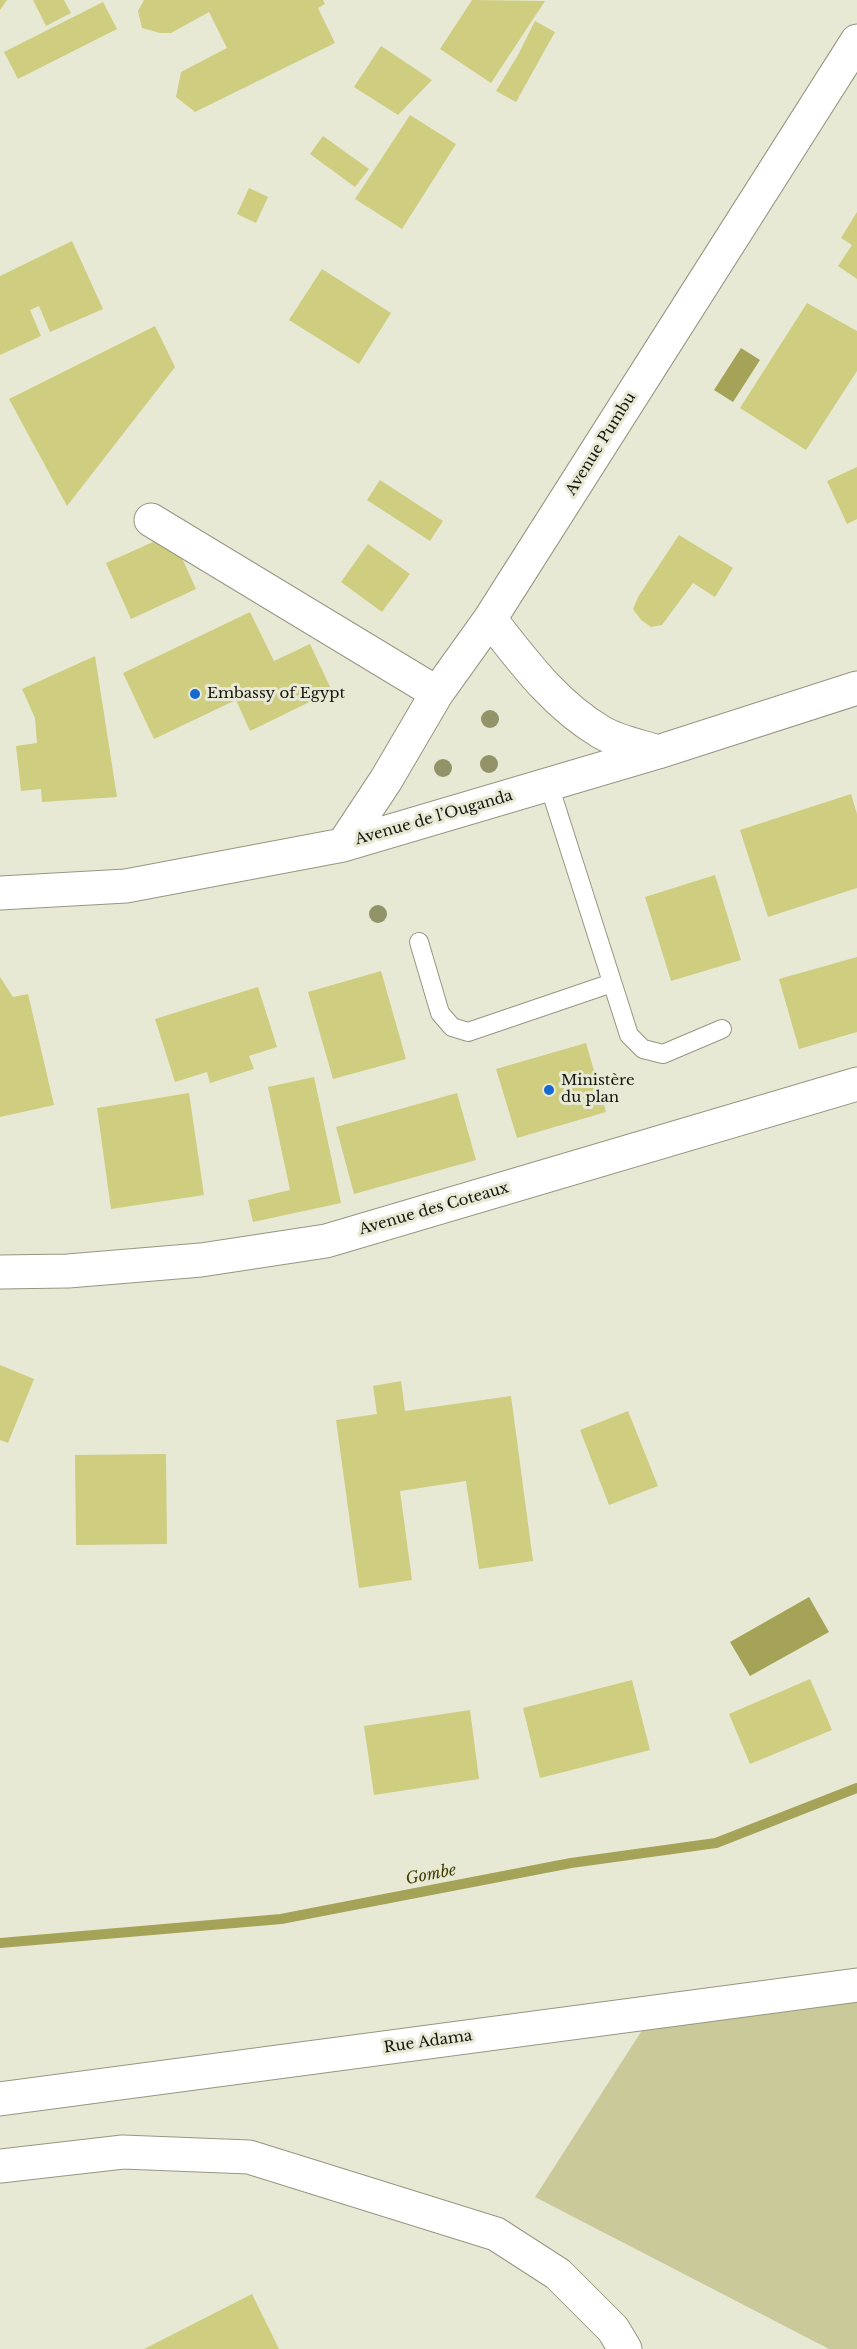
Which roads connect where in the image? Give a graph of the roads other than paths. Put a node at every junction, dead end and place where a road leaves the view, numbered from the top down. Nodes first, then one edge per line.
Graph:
1 (857, 41) edge
2 (151, 520) dead end
3 (490, 618) junction
4 (857, 688) edge
5 (437, 693) junction
6 (658, 752) junction
7 (549, 785) junction
8 (344, 845) junction
9 (0, 893) edge
10 (419, 942) dead end
11 (612, 983) junction
12 (722, 1029) dead end
13 (857, 1084) edge
14 (0, 1272) edge
15 (857, 1985) edge
16 (0, 2099) edge
17 (0, 2166) edge
18 (625, 2349) edge

1 - 3 street, Avenue Pumbu
2 - 5 street
3 - 5 street, Avenue Pumbu
3 - 6 street
4 - 6 street, Avenue de l’Ouganda
5 - 8 street, Avenue Pumbu
6 - 7 street, Avenue de l’Ouganda
7 - 8 street, Avenue de l’Ouganda
7 - 11 lane
8 - 9 street, Avenue de l’Ouganda
10 - 11 lane
11 - 12 lane
13 - 14 street, Avenue des Coteaux
15 - 16 street, Rue Adama
17 - 18 street

